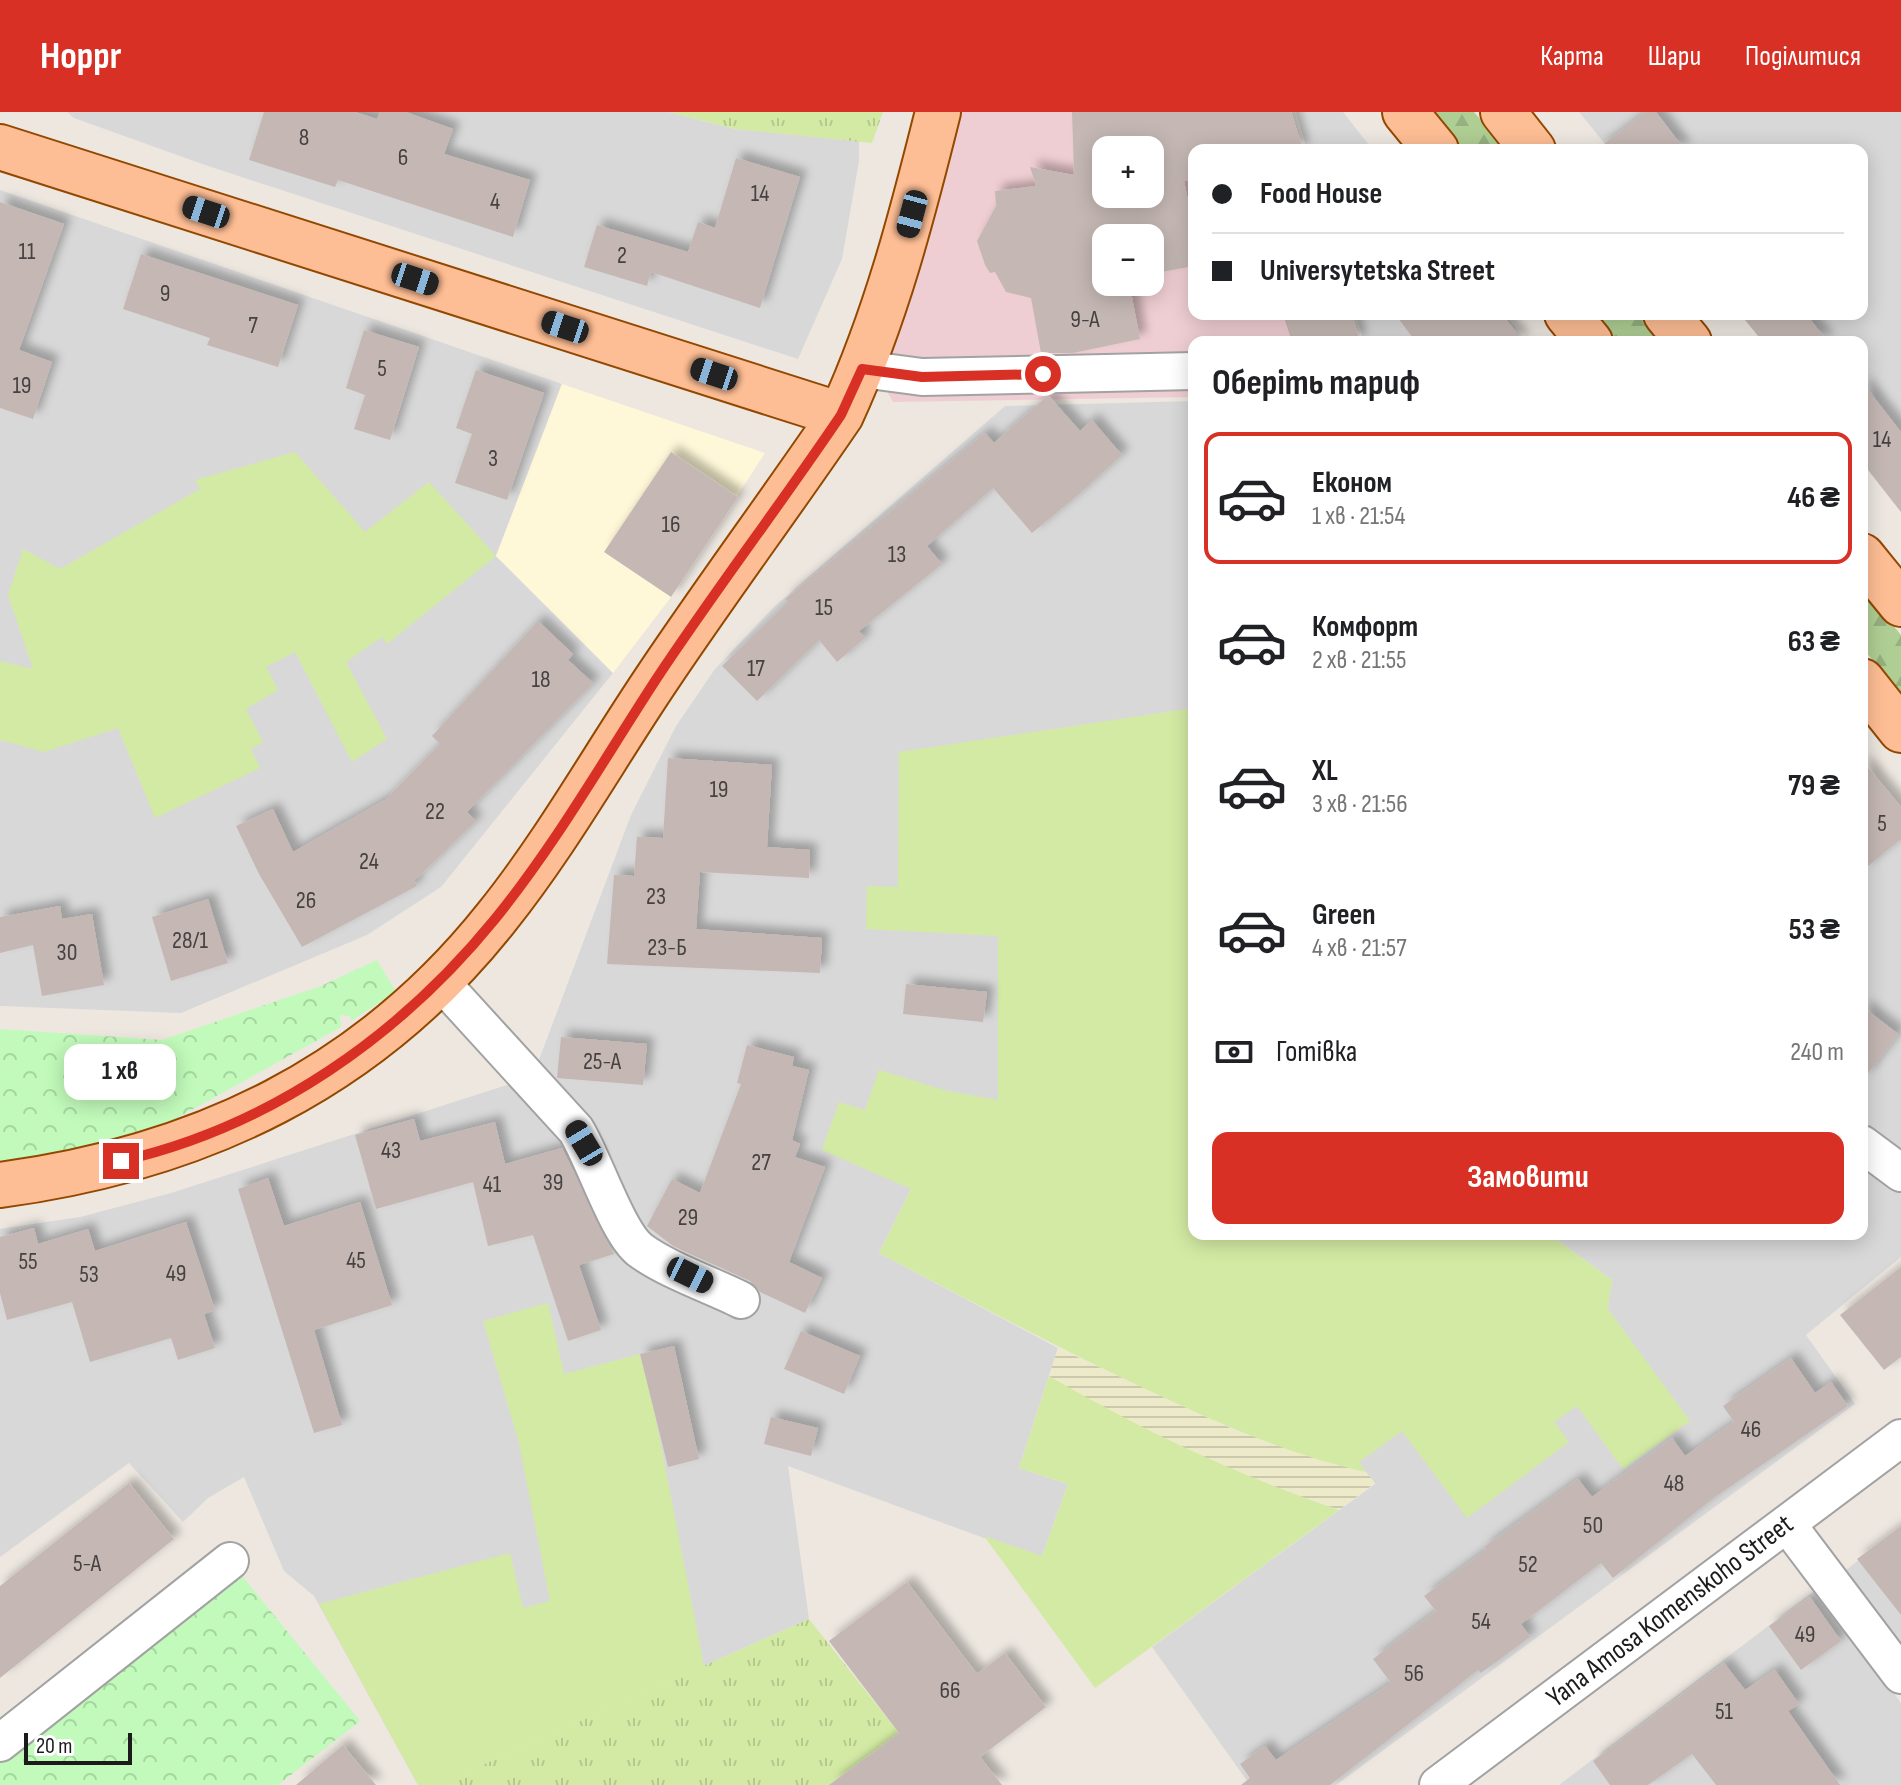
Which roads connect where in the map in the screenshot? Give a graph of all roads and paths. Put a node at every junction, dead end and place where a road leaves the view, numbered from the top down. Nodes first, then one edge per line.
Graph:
1 (938, 112) edge
2 (1405, 112) edge
3 (1503, 112) edge
4 (1431, 144) edge
5 (1528, 144) edge
6 (0, 147) edge
7 (1572, 320) edge
8 (1671, 320) edge
9 (1585, 336) edge
10 (1684, 336) edge
11 (862, 369) junction
12 (1188, 371) edge
13 (841, 415) junction
14 (1868, 563) edge
15 (1901, 604) edge
16 (1868, 689) edge
17 (1901, 730) edge
18 (440, 981) junction
19 (1868, 1148) edge
20 (1901, 1173) edge
21 (0, 1185) edge
22 (741, 1300) dead end
23 (1901, 1438) edge
24 (1787, 1524) junction
25 (230, 1561) dead end
26 (1901, 1675) edge
27 (0, 1743) edge
28 (1438, 1785) edge

1 - 11 main road
2 - 4 main road
3 - 5 main road
6 - 13 main road
7 - 9 main road
8 - 10 main road
11 - 12 street
11 - 13 main road
13 - 18 main road
14 - 15 main road
16 - 17 main road
18 - 21 main road
18 - 22 street
19 - 20 street
23 - 24 street, Yana Amosa Komenskoho Street
24 - 26 street
24 - 28 street, Yana Amosa Komenskoho Street
25 - 27 street

